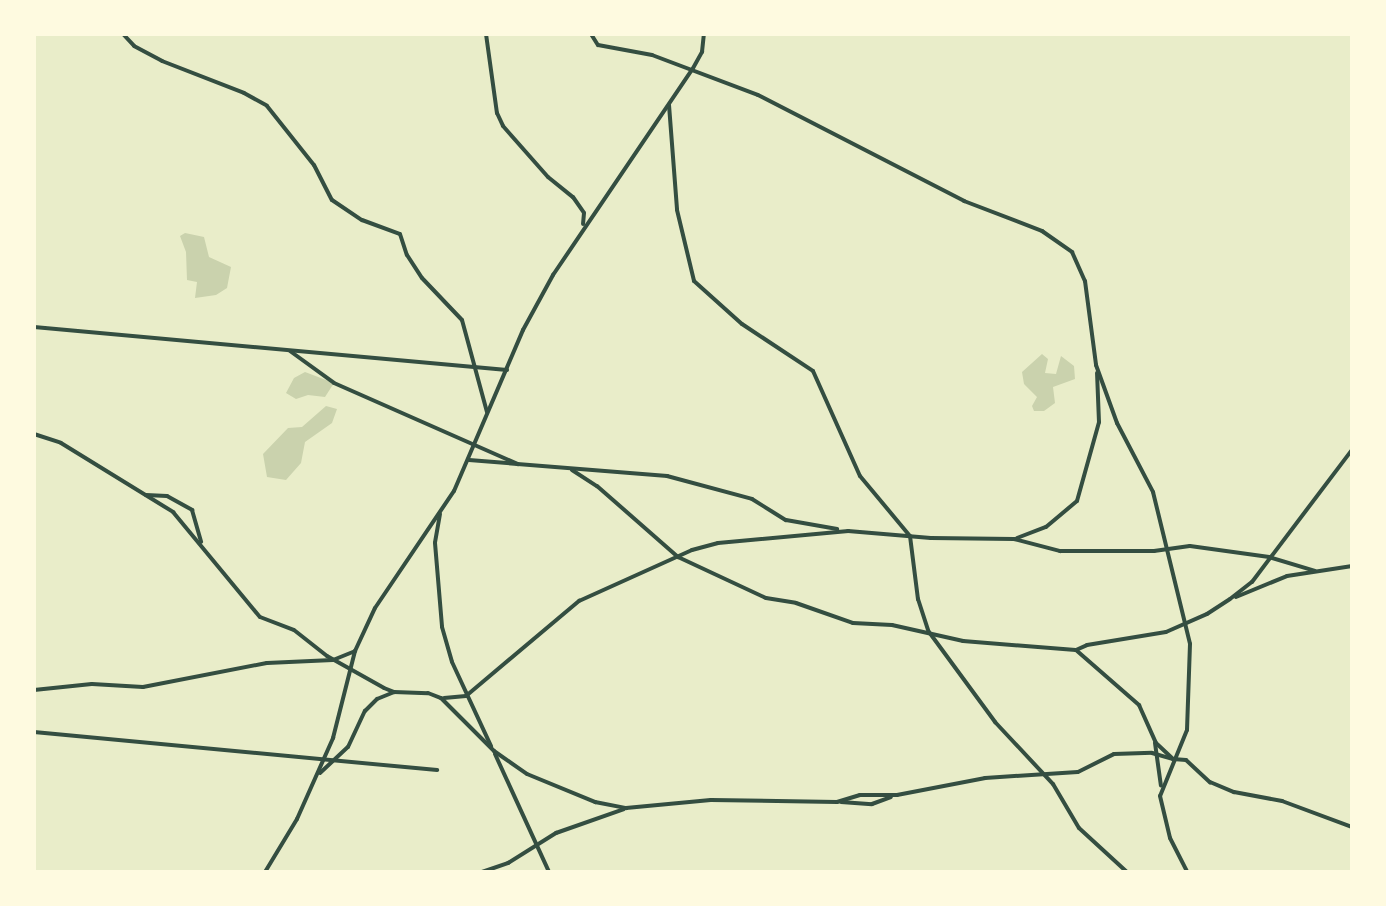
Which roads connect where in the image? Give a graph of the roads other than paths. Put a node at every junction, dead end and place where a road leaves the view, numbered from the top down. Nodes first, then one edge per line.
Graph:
1 (123, 34) edge
2 (486, 34) edge
3 (591, 34) edge
4 (704, 34) edge
5 (692, 70) junction
6 (669, 104) junction
7 (583, 227) junction
8 (34, 327) edge
9 (288, 350) junction
10 (1096, 365) junction
11 (476, 367) junction
12 (507, 370) junction
13 (488, 415) junction
14 (34, 434) edge
15 (475, 444) junction
16 (1352, 450) edge
17 (468, 460) junction
18 (523, 466) junction
19 (572, 470) junction
20 (143, 494) junction
21 (441, 511) junction
22 (848, 531) junction
23 (910, 536) junction
24 (1014, 539) junction
25 (202, 544) junction
26 (1167, 550) junction
27 (678, 557) junction
28 (1269, 557) junction
29 (1352, 566) edge
30 (1315, 571) junction
31 (1230, 599) junction
32 (1184, 625) junction
33 (929, 632) junction
34 (1076, 650) junction
35 (355, 651) junction
36 (333, 660) junction
37 (350, 669) junction
38 (34, 690) edge
39 (394, 692) junction
40 (466, 696) junction
41 (441, 698) junction
42 (34, 732) edge
43 (1154, 736) junction
44 (494, 751) junction
45 (1158, 755) junction
46 (1173, 759) junction
47 (324, 760) junction
48 (334, 761) junction
49 (437, 770) dead end
50 (1046, 775) junction
51 (317, 776) junction
52 (1161, 789) junction
53 (897, 795) junction
54 (837, 802) junction
55 (626, 808) junction
56 (1352, 827) edge
57 (537, 847) junction
58 (265, 872) edge
59 (482, 872) edge
60 (549, 872) edge
61 (1127, 872) edge
62 (1187, 872) edge

1 - 11 street
2 - 7 street
3 - 5 street
4 - 5 street
5 - 6 street
5 - 10 street
6 - 7 street
6 - 23 street
7 - 12 street
8 - 9 street
9 - 11 street
9 - 15 street
10 - 24 street
10 - 26 street
11 - 12 street
11 - 13 street
12 - 13 street
13 - 15 street
14 - 20 street
15 - 17 street
15 - 18 street
16 - 28 street
17 - 18 street
17 - 21 street
18 - 19 street
19 - 22 street
19 - 27 street
20 - 25 street
20 - 25 street
21 - 35 street
21 - 40 street
22 - 23 street
22 - 27 street
23 - 24 street
23 - 33 street
24 - 26 street
25 - 36 street
26 - 28 street
26 - 32 street
27 - 33 street
27 - 40 street
28 - 30 street
28 - 31 street
29 - 30 street
30 - 31 street
31 - 32 street
32 - 34 street
32 - 46 street
33 - 34 street
33 - 50 street
34 - 43 street
35 - 36 street
35 - 37 street
36 - 37 street
36 - 38 street
37 - 39 street
37 - 47 street
39 - 41 street
39 - 48 street
40 - 41 street
40 - 44 street
41 - 44 street
42 - 47 street
43 - 45 street
43 - 46 street
44 - 55 street
44 - 57 street
45 - 46 street
45 - 50 street
45 - 52 street
46 - 52 street
46 - 56 street
47 - 48 street
47 - 51 street
48 - 49 street
48 - 51 street
50 - 53 street
50 - 61 street
51 - 58 street
52 - 62 street
53 - 54 street
53 - 54 street
54 - 55 street
55 - 57 street
57 - 59 street
57 - 60 street

